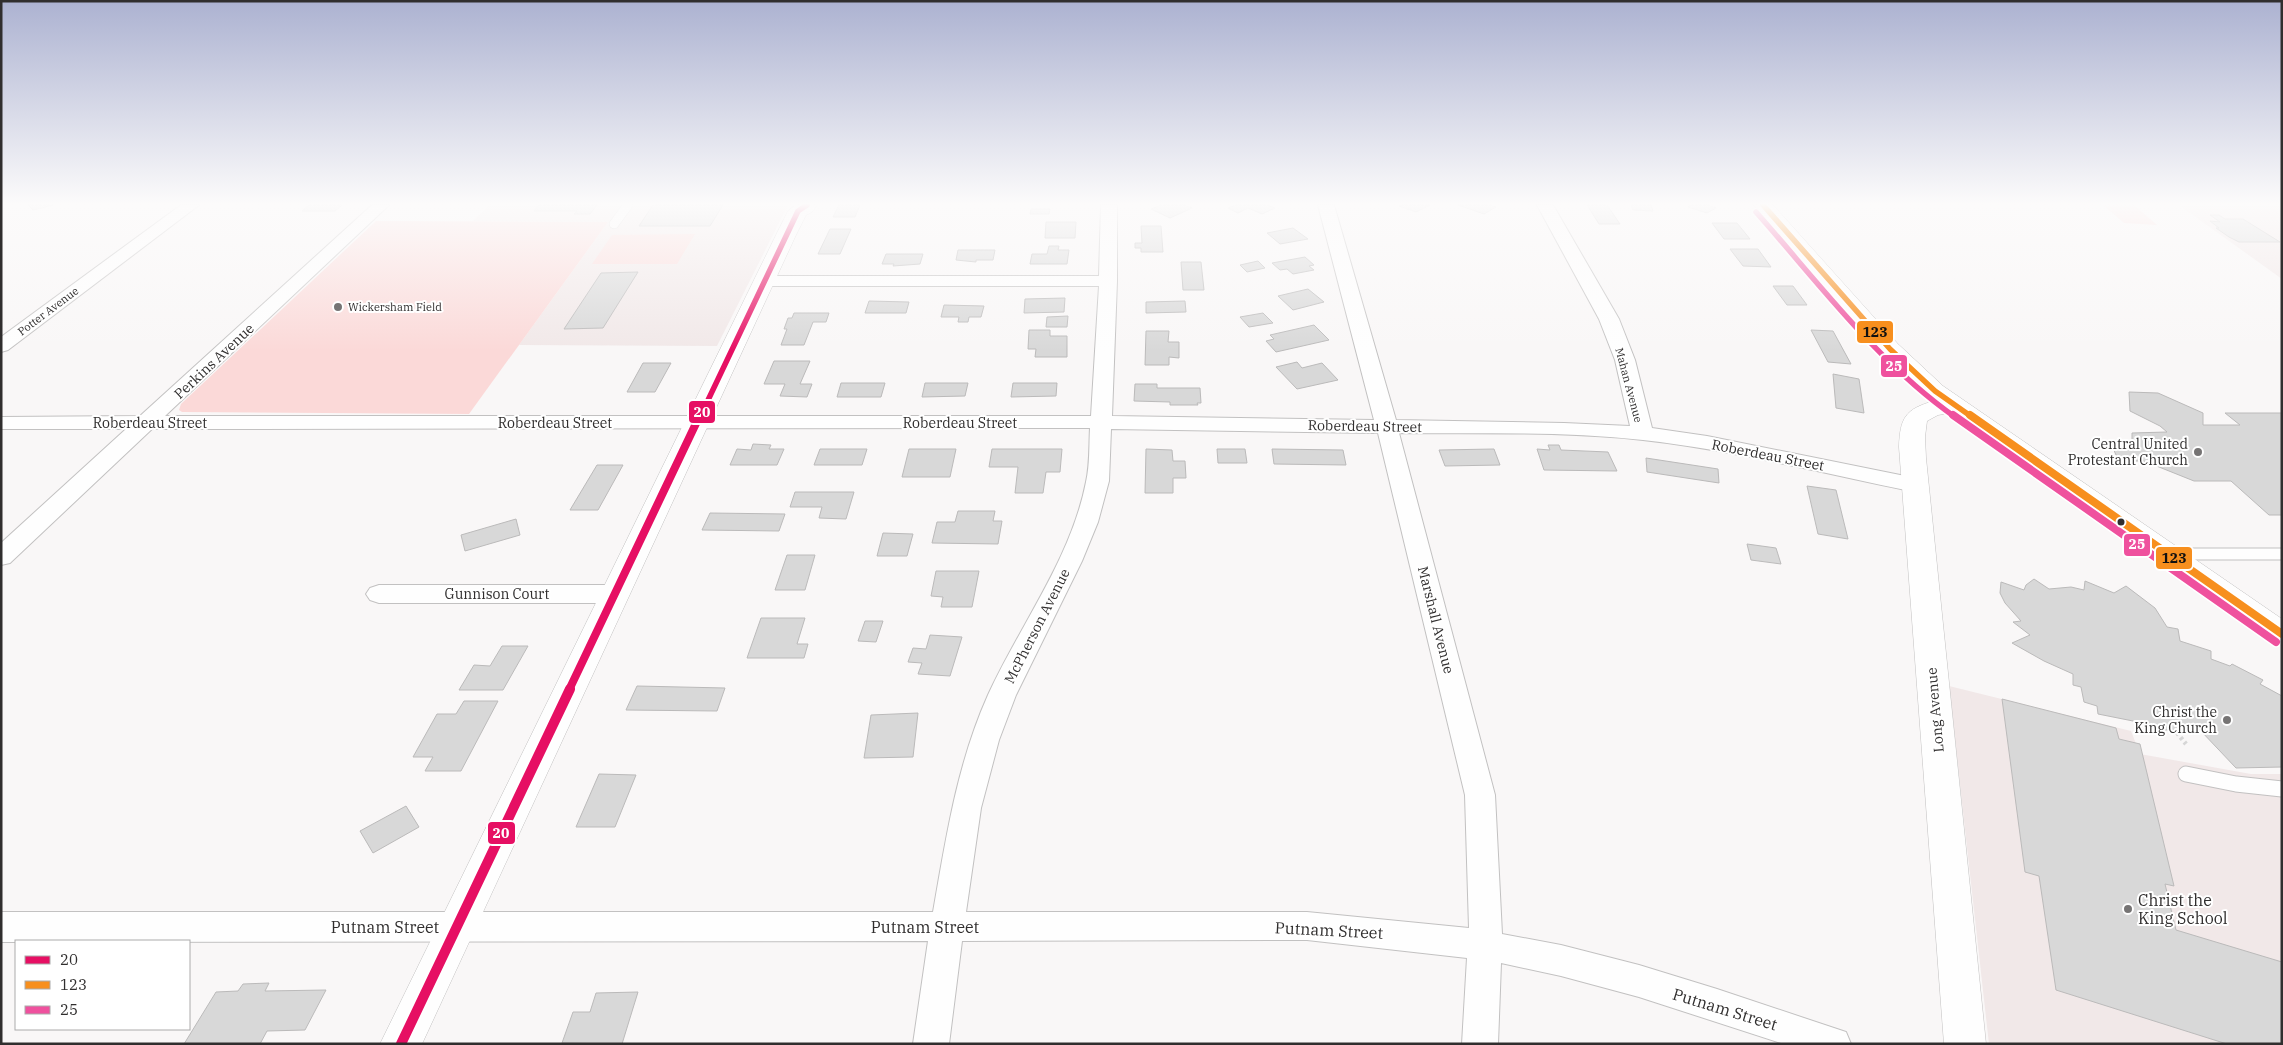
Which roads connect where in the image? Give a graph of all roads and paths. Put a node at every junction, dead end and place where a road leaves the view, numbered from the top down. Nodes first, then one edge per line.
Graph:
1 (125, 254) edge
2 (328, 254) edge
3 (778, 254) edge
4 (1108, 254) edge
5 (1339, 254) edge
6 (1572, 254) edge
7 (1806, 254) edge
8 (765, 281) junction
9 (1108, 281) junction
10 (1, 346) edge
11 (1954, 405) junction
12 (1100, 422) junction
13 (1, 423) edge
14 (146, 423) junction
15 (696, 424) junction
16 (1387, 426) junction
17 (1642, 434) junction
18 (1914, 485) junction
19 (2167, 554) junction
20 (2282, 554) edge
21 (1, 557) edge
22 (379, 594) dead end
23 (614, 594) junction
24 (2282, 634) edge
25 (2173, 728) dead end
26 (2186, 744) dead end
27 (2186, 774) dead end
28 (2282, 789) edge
29 (1, 927) edge
30 (458, 927) junction
31 (947, 927) junction
32 (1486, 946) junction
33 (400, 1044) edge
34 (931, 1044) edge
35 (1480, 1044) edge
36 (1833, 1044) edge
37 (1965, 1044) edge

1 - 10 street, Potter Avenue
2 - 14 street, Perkins Avenue
3 - 8 street
4 - 9 street, McPherson Avenue
5 - 16 street, Marshall Avenue
6 - 17 street, Mahan Avenue
7 - 11 street
8 - 9 street
8 - 15 street
9 - 12 street, McPherson Avenue
11 - 18 street, Long Avenue
11 - 19 street
12 - 15 street, Roberdeau Street
12 - 16 street, Roberdeau Street
12 - 31 street, McPherson Avenue
13 - 14 street, Roberdeau Street
14 - 15 street, Roberdeau Street
14 - 21 street, Perkins Avenue
15 - 23 street
16 - 17 street, Roberdeau Street
16 - 32 street, Marshall Avenue
17 - 18 street, Roberdeau Street
18 - 37 street, Long Avenue
19 - 20 lane
19 - 24 street
22 - 23 street, Gunnison Court
23 - 30 street
25 - 26 path
27 - 28 lane
29 - 30 street, Putnam Street
30 - 31 street, Putnam Street
30 - 33 street
31 - 32 street, Putnam Street
31 - 34 street, McPherson Avenue
32 - 35 street, Marshall Avenue
32 - 36 street, Putnam Street

